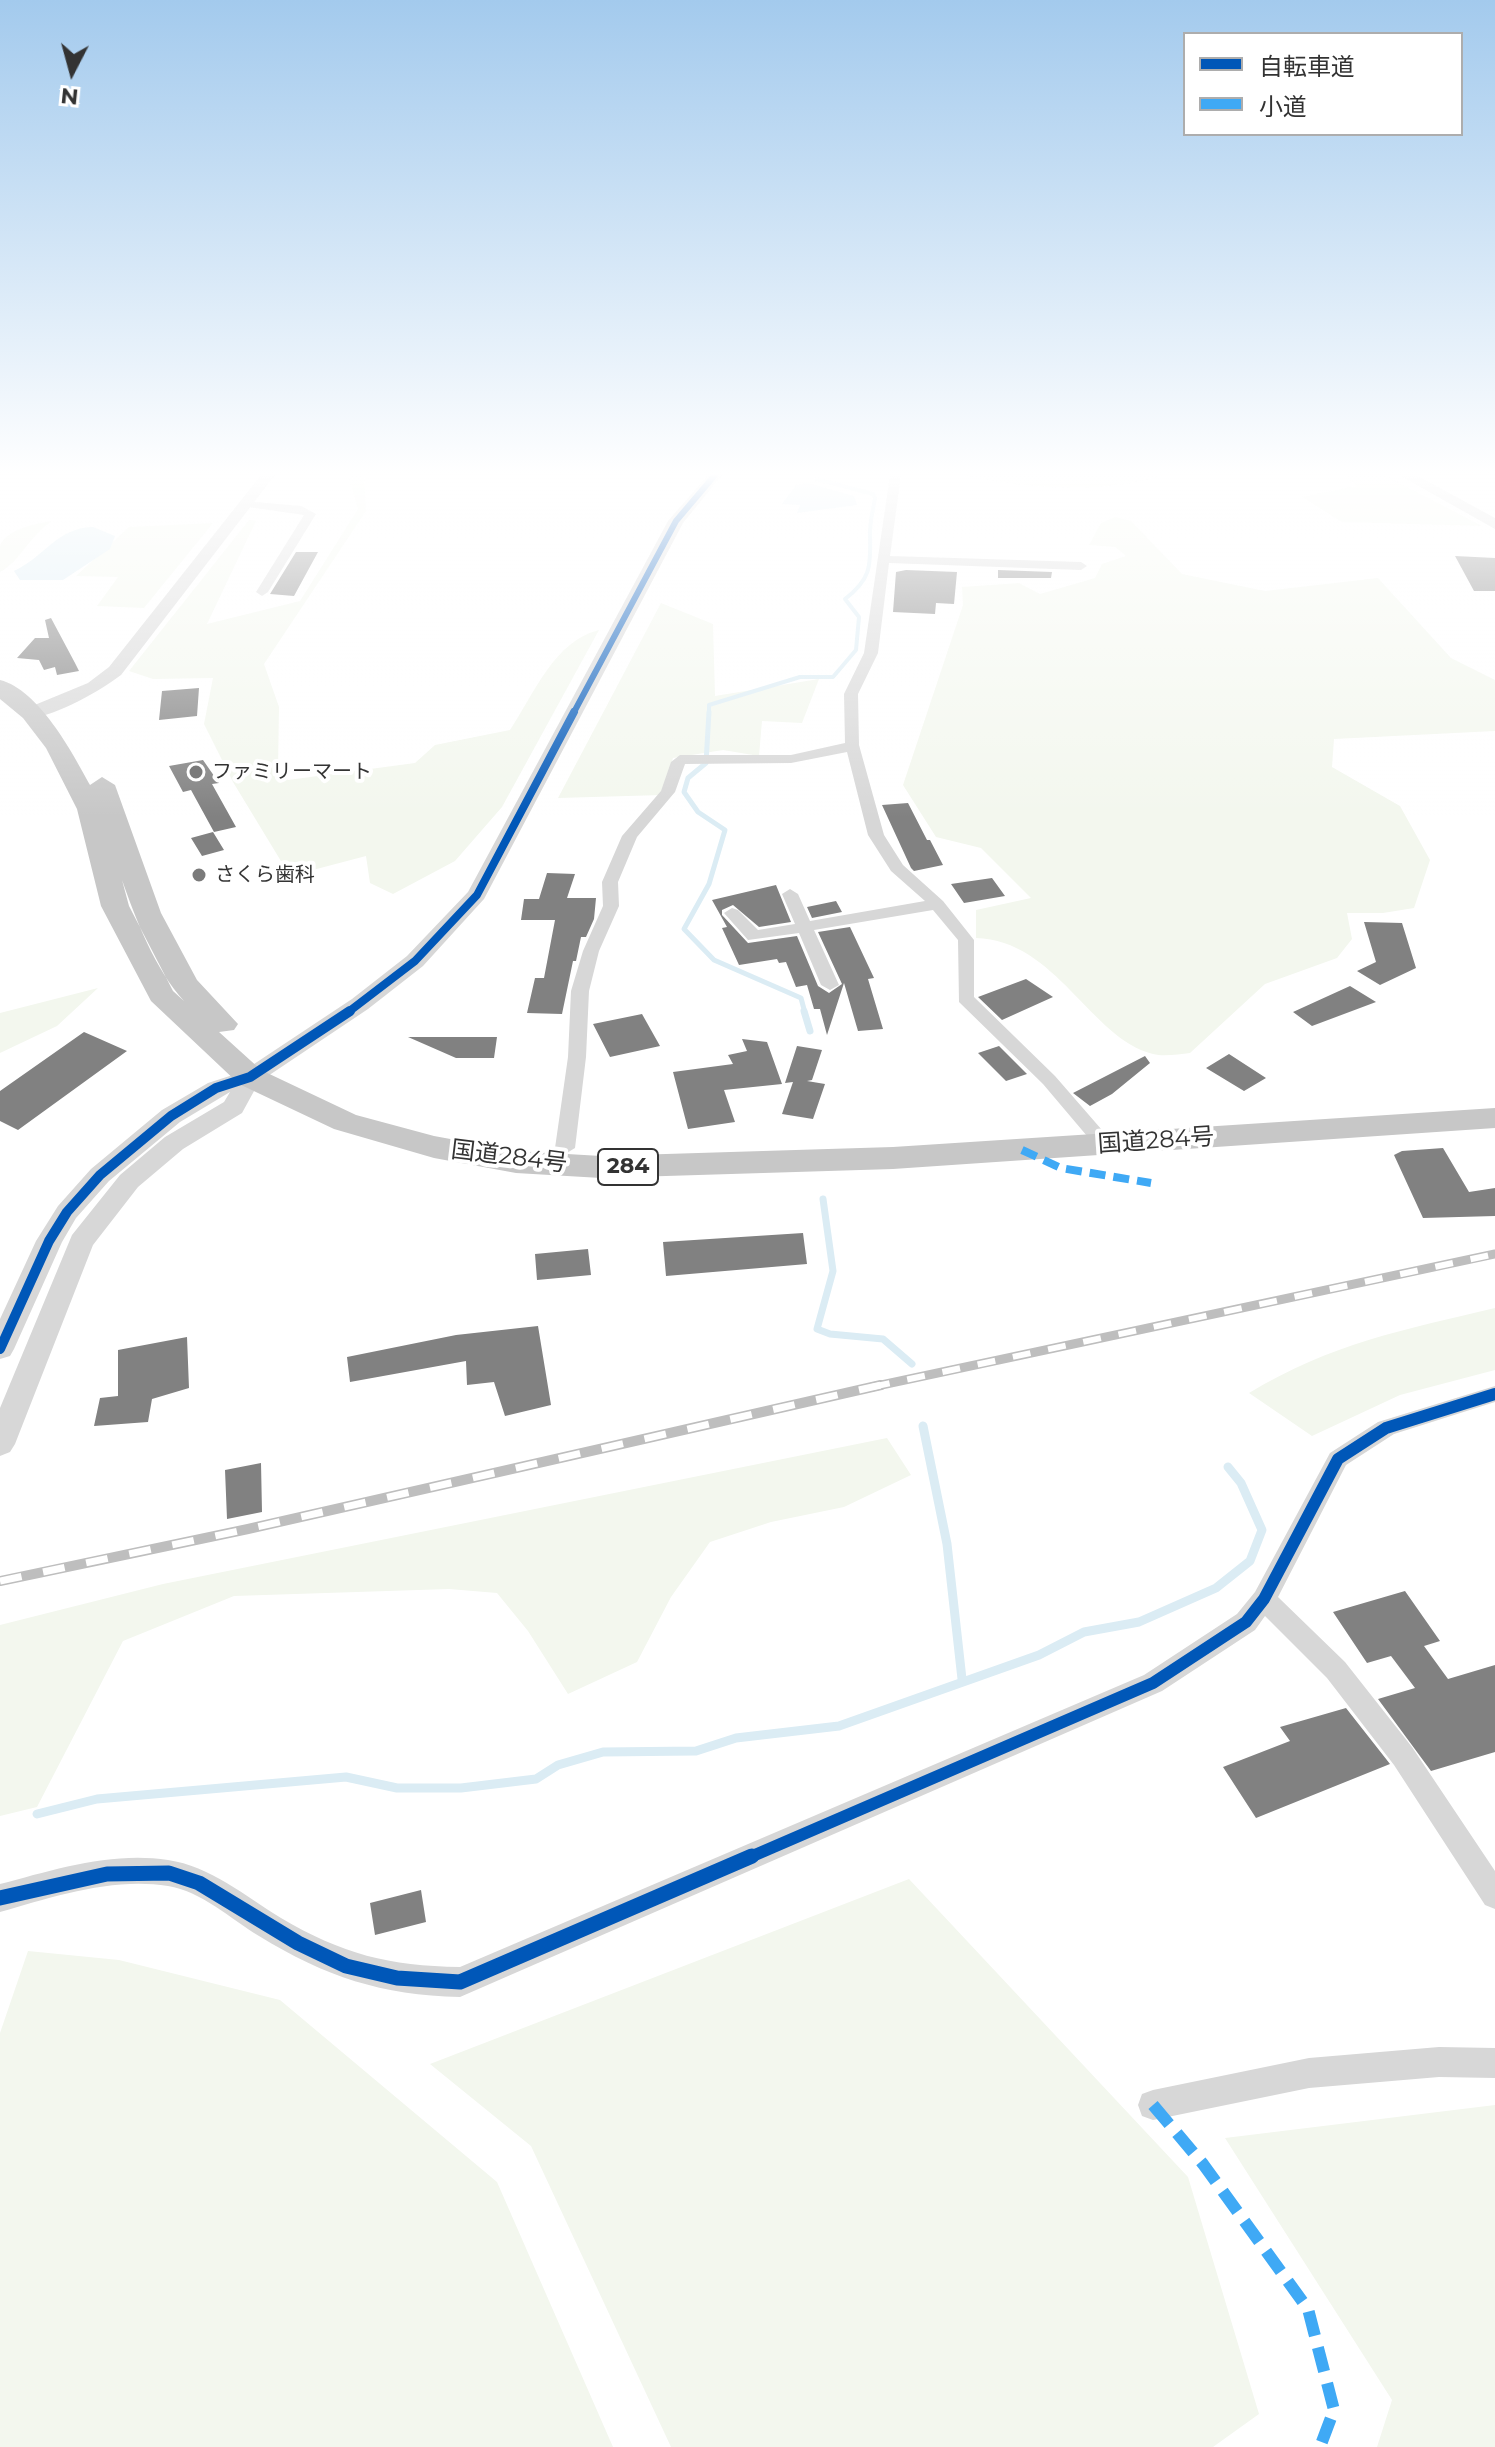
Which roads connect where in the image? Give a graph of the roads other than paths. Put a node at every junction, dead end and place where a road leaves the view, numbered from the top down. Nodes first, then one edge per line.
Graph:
1 (179, 589) edge
2 (264, 589) edge
3 (640, 589) edge
4 (881, 589) edge
5 (262, 592) dead end
6 (0, 671) edge
7 (0, 687) edge
8 (40, 710) junction
9 (852, 745) junction
10 (790, 894) dead end
11 (937, 904) junction
12 (732, 913) dead end
13 (806, 927) junction
14 (830, 985) dead end
15 (261, 1070) junction
16 (1495, 1099) edge
17 (1495, 1118) edge
18 (1097, 1135) junction
19 (565, 1148) junction
20 (0, 1349) edge
21 (1495, 1394) edge
22 (0, 1444) edge
23 (1264, 1599) junction
24 (1495, 1895) edge
25 (0, 1898) edge
26 (1495, 2063) edge
27 (1153, 2105) dead end

1 - 8 street
2 - 5 street
3 - 15 street
4 - 9 street
6 - 8 highway, 国道284号 / 284
7 - 8 highway, 国道284号 / 284
8 - 15 highway, 国道284号 / 284
9 - 11 street
9 - 19 street
10 - 13 street
11 - 13 street
11 - 18 street
12 - 13 street
13 - 14 street
15 - 18 highway, 国道284号 / 284
15 - 19 highway, 国道284号 / 284
15 - 20 street
15 - 22 street
16 - 18 highway, 国道284号 / 284
17 - 18 highway, 国道284号 / 284
18 - 19 highway, 国道284号 / 284
21 - 23 street
23 - 24 street
23 - 25 street
26 - 27 street

